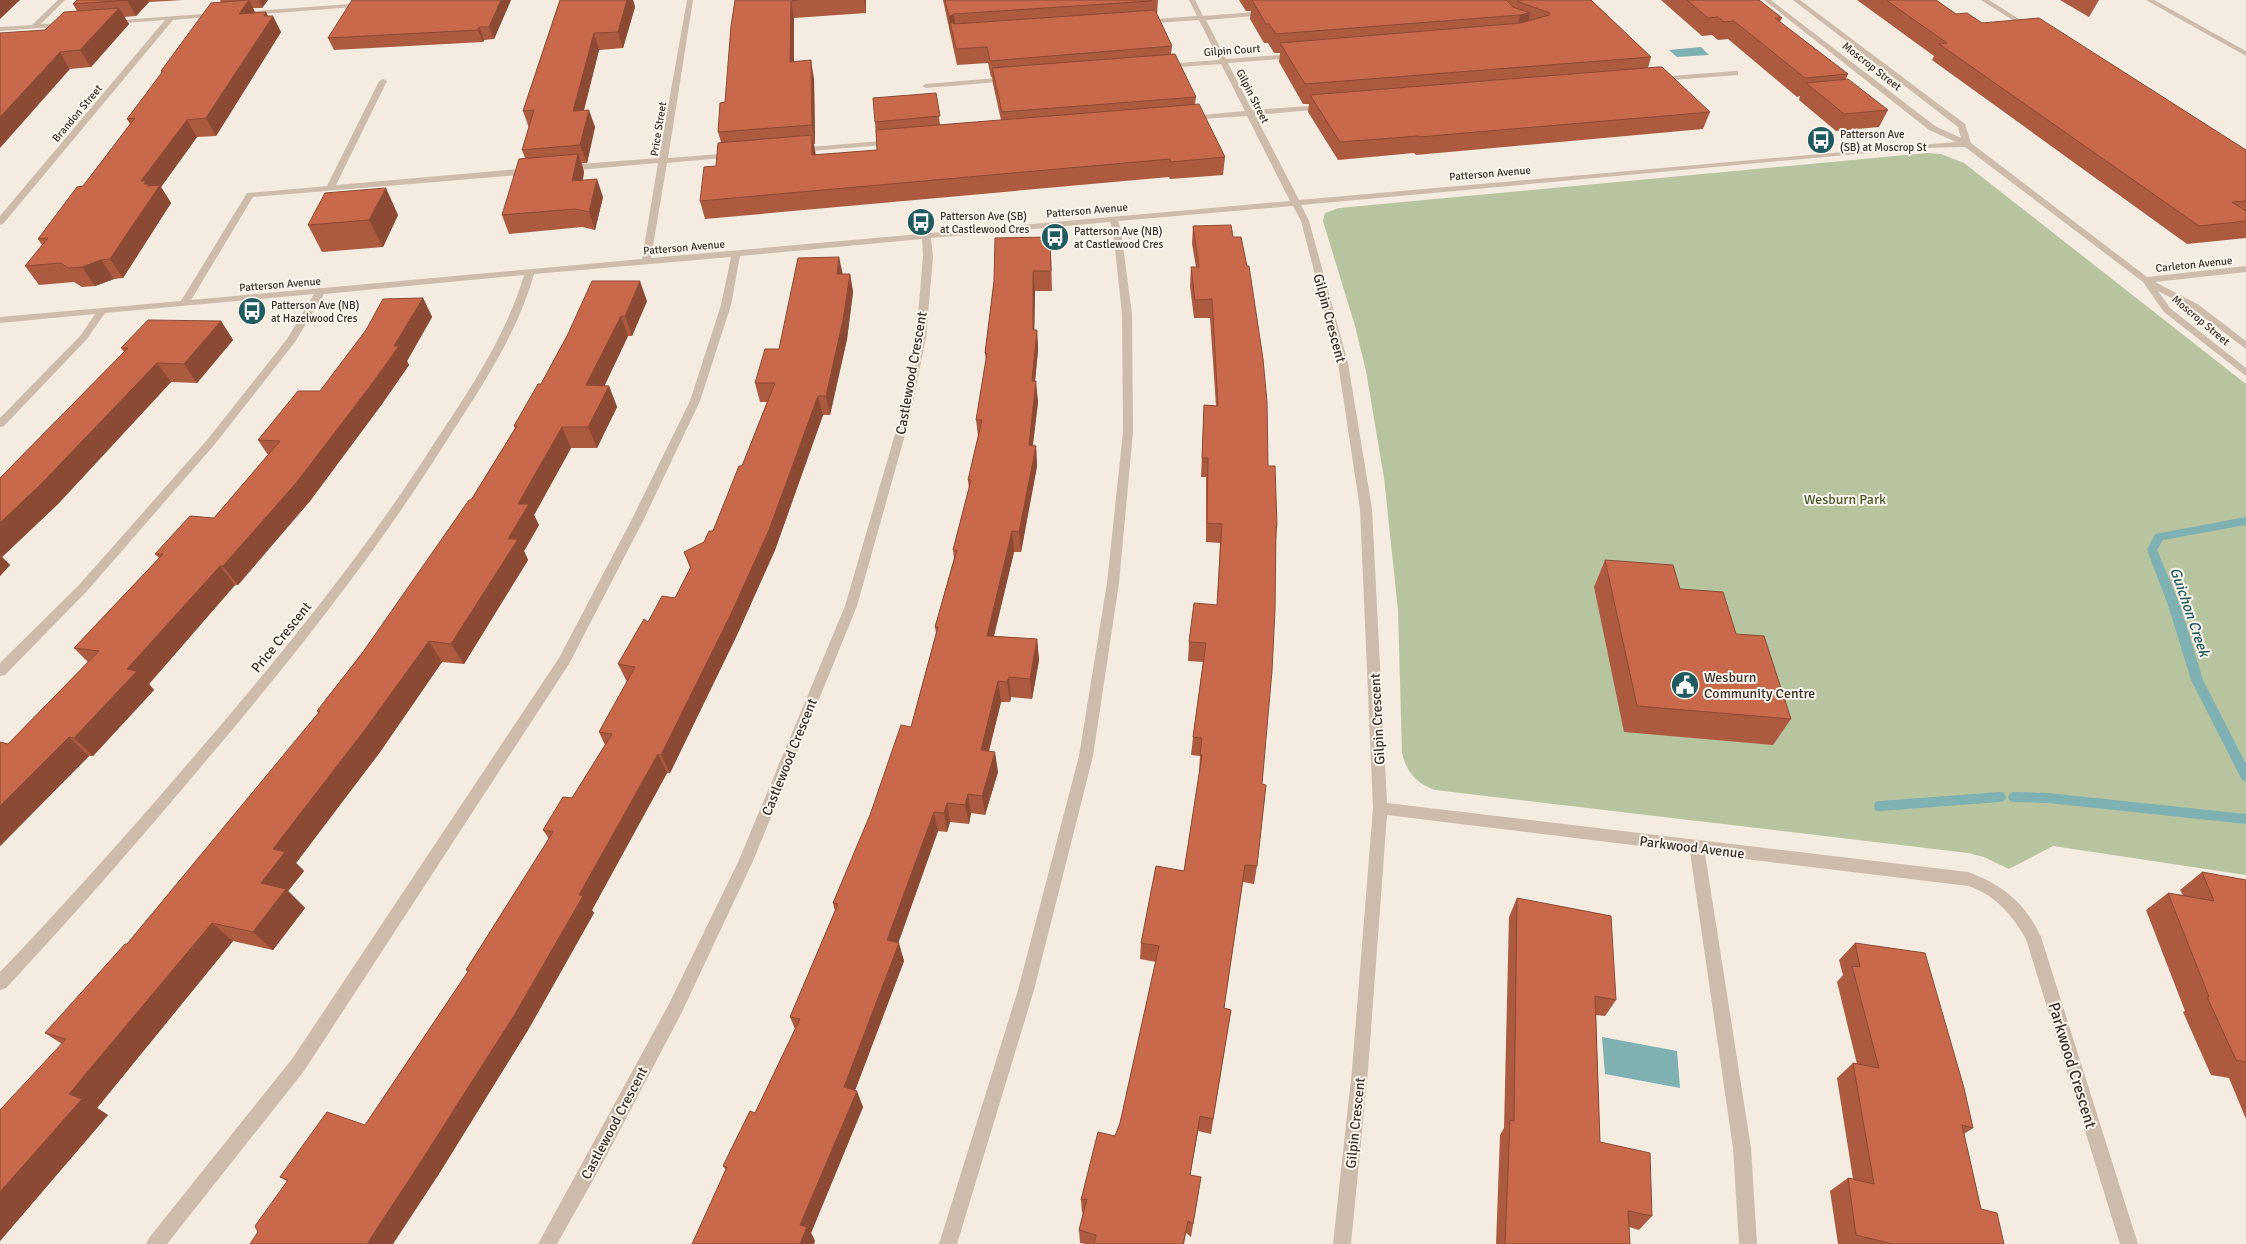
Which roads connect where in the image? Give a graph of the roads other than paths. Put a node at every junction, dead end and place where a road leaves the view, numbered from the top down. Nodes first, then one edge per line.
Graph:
1 (62, 0) edge
2 (314, 0) edge
3 (690, 0) edge
4 (1192, 0) edge
5 (1766, 0) edge
6 (1796, 0) edge
7 (1984, 0) edge
8 (2149, 0) edge
9 (368, 5) edge
10 (307, 9) junction
11 (1276, 13) edge
12 (171, 18) junction
13 (1202, 18) junction
14 (98, 23) edge
15 (1139, 23) edge
16 (69, 25) edge
17 (34, 27) junction
18 (0, 29) edge
19 (2033, 31) edge
20 (2246, 54) edge
21 (1302, 56) edge
22 (1223, 62) junction
23 (1158, 66) edge
24 (1735, 73) dead end
25 (1013, 78) edge
26 (1646, 80) edge
27 (383, 81) dead end
28 (926, 86) dead end
29 (1328, 107) edge
30 (1249, 113) junction
31 (1185, 119) edge
32 (901, 142) edge
33 (1967, 144) junction
34 (793, 150) edge
35 (743, 154) edge
36 (664, 160) junction
37 (554, 169) edge
38 (545, 170) edge
39 (330, 188) junction
40 (1296, 202) junction
41 (2, 218) edge
42 (1113, 219) junction
43 (926, 235) junction
44 (736, 253) junction
45 (646, 261) junction
46 (2246, 269) edge
47 (530, 272) junction
48 (2145, 280) junction
49 (320, 292) junction
50 (184, 304) junction
51 (102, 311) junction
52 (0, 320) edge
53 (2246, 346) edge
54 (2246, 373) edge
55 (0, 424) edge
56 (0, 670) edge
57 (1380, 808) junction
58 (1697, 848) junction
59 (2001, 894) joint
60 (0, 983) edge
61 (155, 1244) edge
62 (547, 1244) edge
63 (948, 1244) edge
64 (1342, 1244) edge
65 (1748, 1244) edge
66 (2129, 1244) edge

1 - 17 street
2 - 10 street
3 - 36 street, Price Street
4 - 13 street, Gilpin Street
5 - 33 street, Moscrop Street
6 - 33 street, Moscrop Street
7 - 19 street
8 - 20 street
9 - 10 street
10 - 12 street
11 - 13 street
12 - 14 street
12 - 41 street, Brandon Street
13 - 15 street
13 - 22 street, Gilpin Street
16 - 17 street
17 - 18 street
21 - 22 street, Gilpin Court
22 - 23 street, Gilpin Court
22 - 30 street, Gilpin Street
24 - 26 street
25 - 28 street
27 - 39 street
29 - 30 street
30 - 31 street
30 - 40 street, Gilpin Street
32 - 34 street
33 - 40 street, Patterson Avenue
33 - 48 street, Moscrop Street
35 - 36 street
36 - 37 street
36 - 45 street, Price Street
38 - 39 street
39 - 50 street
40 - 42 street, Patterson Avenue
40 - 57 street, Gilpin Crescent
42 - 43 street, Patterson Avenue
42 - 63 street
43 - 44 street, Patterson Avenue
43 - 62 street, Castlewood Crescent
44 - 45 street, Patterson Avenue
44 - 61 street
45 - 47 street, Patterson Avenue
46 - 48 street, Carleton Avenue
47 - 49 street, Patterson Avenue
47 - 60 street, Price Crescent
48 - 53 street, Moscrop Street
48 - 54 street, Moscrop Street
49 - 50 street, Patterson Avenue
49 - 56 street
50 - 51 street, Patterson Avenue
51 - 52 street, Patterson Avenue
51 - 55 street
57 - 58 street, Parkwood Avenue
57 - 64 street, Gilpin Crescent
58 - 59 street, Parkwood Avenue
58 - 65 street
59 - 66 street, Parkwood Crescent

